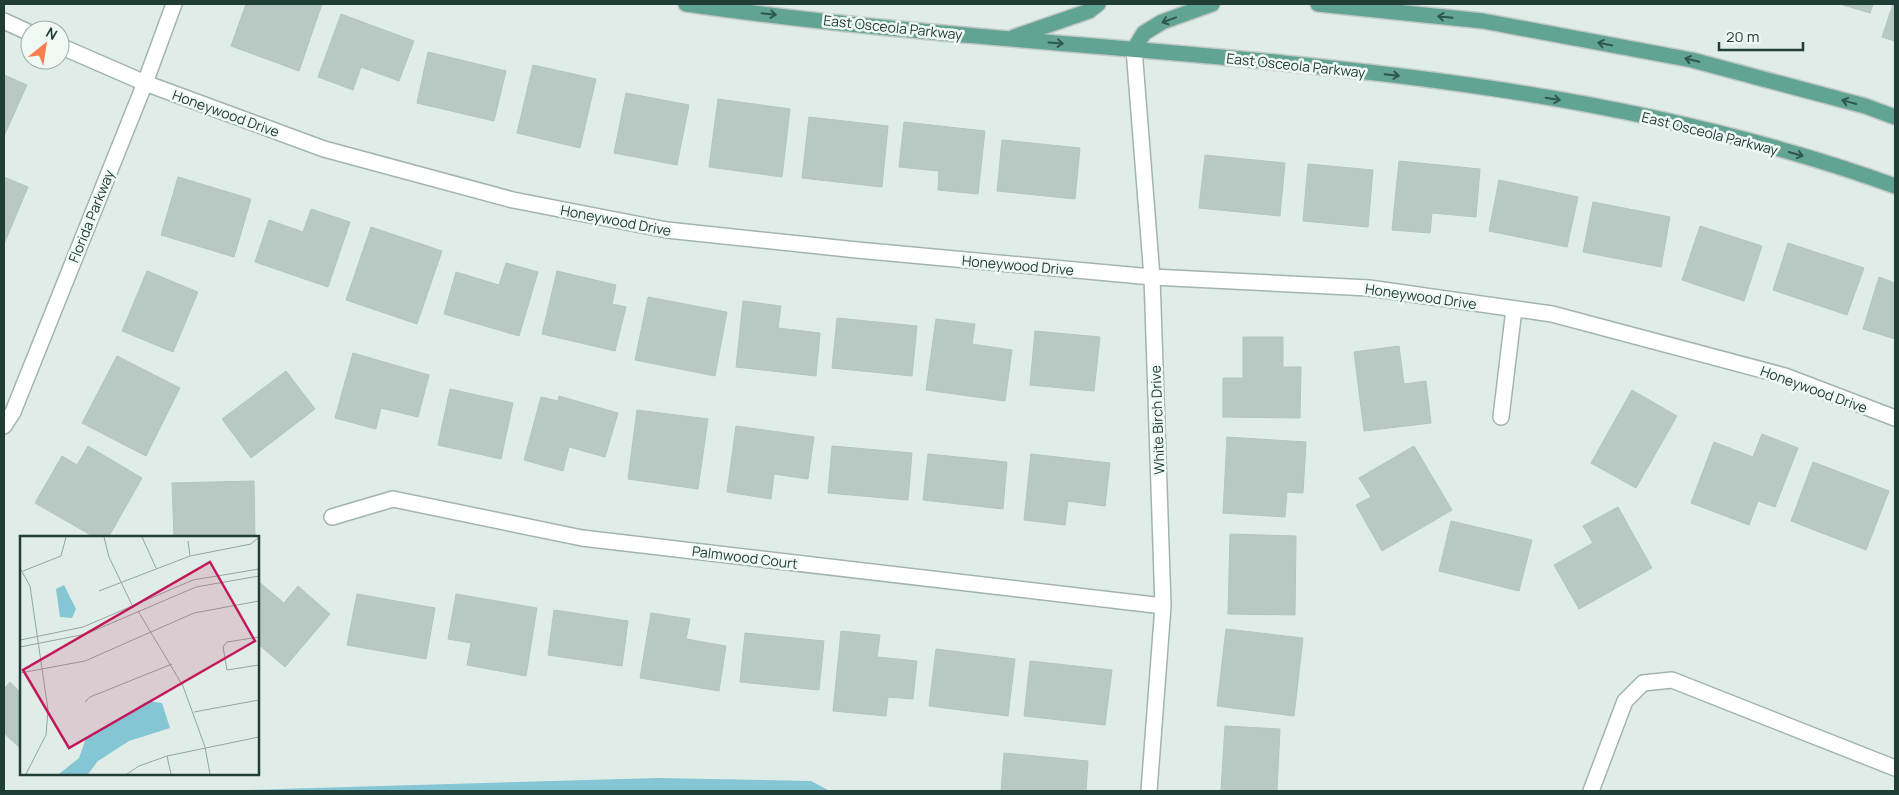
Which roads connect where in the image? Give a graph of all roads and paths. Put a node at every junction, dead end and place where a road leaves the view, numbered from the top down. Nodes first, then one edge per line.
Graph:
1 (174, 4) edge
2 (686, 4) edge
3 (1098, 4) edge
4 (1212, 4) edge
5 (1318, 4) edge
6 (4, 21) edge
7 (20, 28) edge
8 (1008, 39) junction
9 (1134, 49) junction
10 (70, 50) edge
11 (145, 83) junction
12 (1895, 117) edge
13 (1895, 186) edge
14 (1152, 277) junction
15 (1514, 309) junction
16 (1501, 417) dead end
17 (1895, 418) edge
18 (4, 426) edge
19 (332, 517) dead end
20 (1163, 606) junction
21 (1895, 768) edge
22 (1149, 791) edge
23 (1590, 791) edge

1 - 11 street, Florida Parkway
2 -> 8 main road, East Osceola Parkway
3 - 8 main road
4 -> 9 main road
12 -> 5 main road
6 - 7 street
8 -> 9 main road, East Osceola Parkway
9 -> 13 main road, East Osceola Parkway
9 - 14 street, White Birch Drive
10 - 11 street, Honeywood Drive
11 - 14 street, Honeywood Drive
11 - 18 street, Florida Parkway
14 - 15 street, Honeywood Drive
14 - 20 street, White Birch Drive
15 - 16 street
15 - 17 street, Honeywood Drive
19 - 20 street, Palmwood Court
20 - 22 street, White Birch Drive
21 - 23 street

